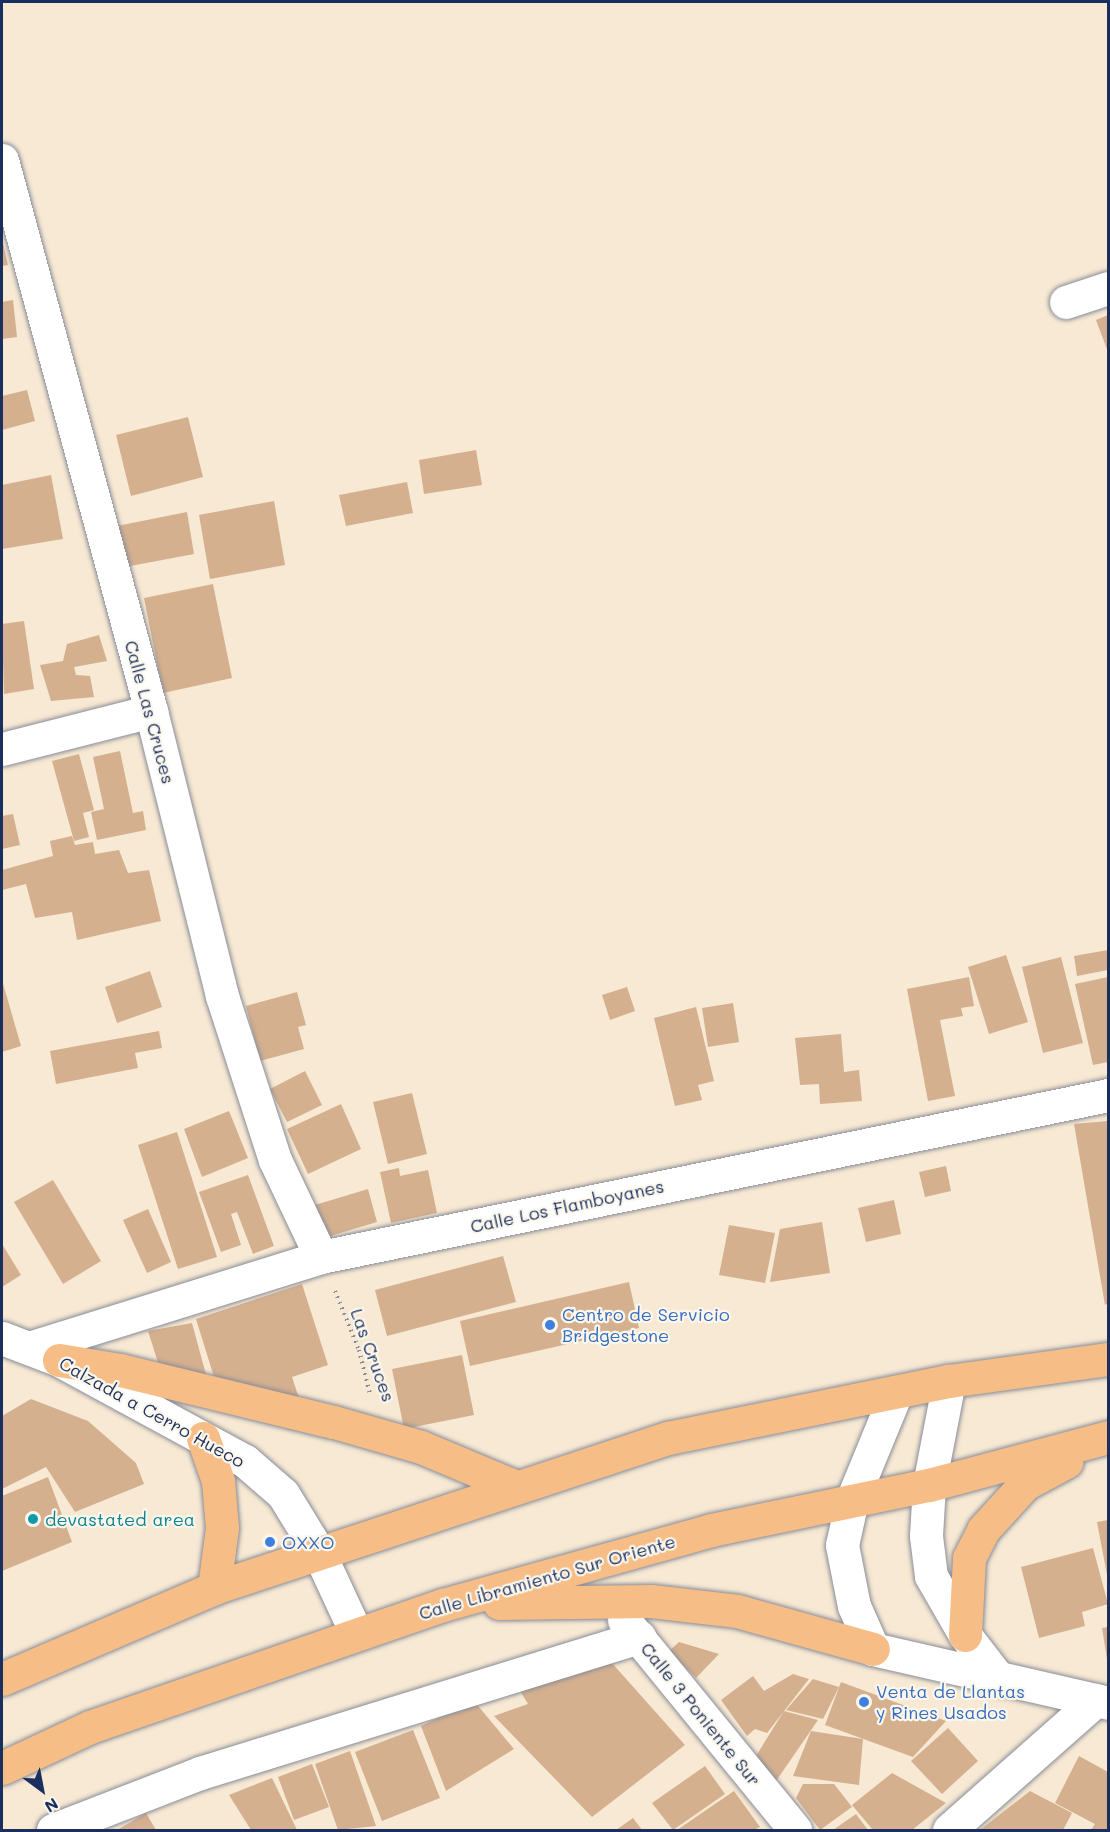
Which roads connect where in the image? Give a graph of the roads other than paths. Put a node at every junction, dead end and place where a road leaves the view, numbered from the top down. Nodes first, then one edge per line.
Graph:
1 (2, 160) edge
2 (1108, 288) edge
3 (1066, 302) dead end
4 (151, 711) junction
5 (2, 749) edge
6 (1108, 1095) edge
7 (321, 1257) junction
8 (2, 1338) edge
9 (46, 1354) junction
10 (1108, 1359) edge
11 (949, 1381) junction
12 (896, 1394) junction
13 (203, 1438) junction
14 (1108, 1438) edge
15 (929, 1485) junction
16 (516, 1487) junction
17 (852, 1500) junction
18 (318, 1551) junction
19 (214, 1588) junction
20 (605, 1599) junction
21 (443, 1605) junction
22 (356, 1633) junction
23 (965, 1635) junction
24 (639, 1637) junction
25 (873, 1649) junction
26 (2, 1679) edge
27 (999, 1679) junction
28 (1102, 1701) edge
29 (2, 1768) edge
30 (53, 1830) edge
31 (795, 1830) edge
32 (949, 1830) edge

1 - 4 street, Calle Las Cruces
2 - 3 street
4 - 5 street
4 - 7 street, Calle Las Cruces
6 - 7 street, Calle Los Flamboyanes
7 - 9 street, Calle Los Flamboyanes
8 - 9 street, Calzada a Cerro Hueco
9 - 13 street, Calzada a Cerro Hueco
9 - 16 main road
10 - 11 main road
11 - 12 main road
11 - 15 street
12 - 16 main road
12 - 17 street
13 - 18 street, Calzada a Cerro Hueco
13 - 19 main road
14 - 15 main road, Calle Libramiento Sur Oriente
14 - 23 main road
15 - 17 main road, Calle Libramiento Sur Oriente
15 - 23 street
16 - 18 main road
17 - 21 main road, Calle Libramiento Sur Oriente
17 - 25 street
18 - 19 main road
18 - 22 street, Calzada a Cerro Hueco
19 - 26 main road
20 - 21 main road
20 - 24 street, Calle 3 Poniente Sur
20 - 25 main road
21 - 22 main road, Calle Libramiento Sur Oriente
22 - 29 main road, Calle Libramiento Sur Oriente
23 - 27 street
24 - 30 street
24 - 31 street, Calle 3 Poniente Sur
25 - 27 street
27 - 28 street
28 - 32 street

